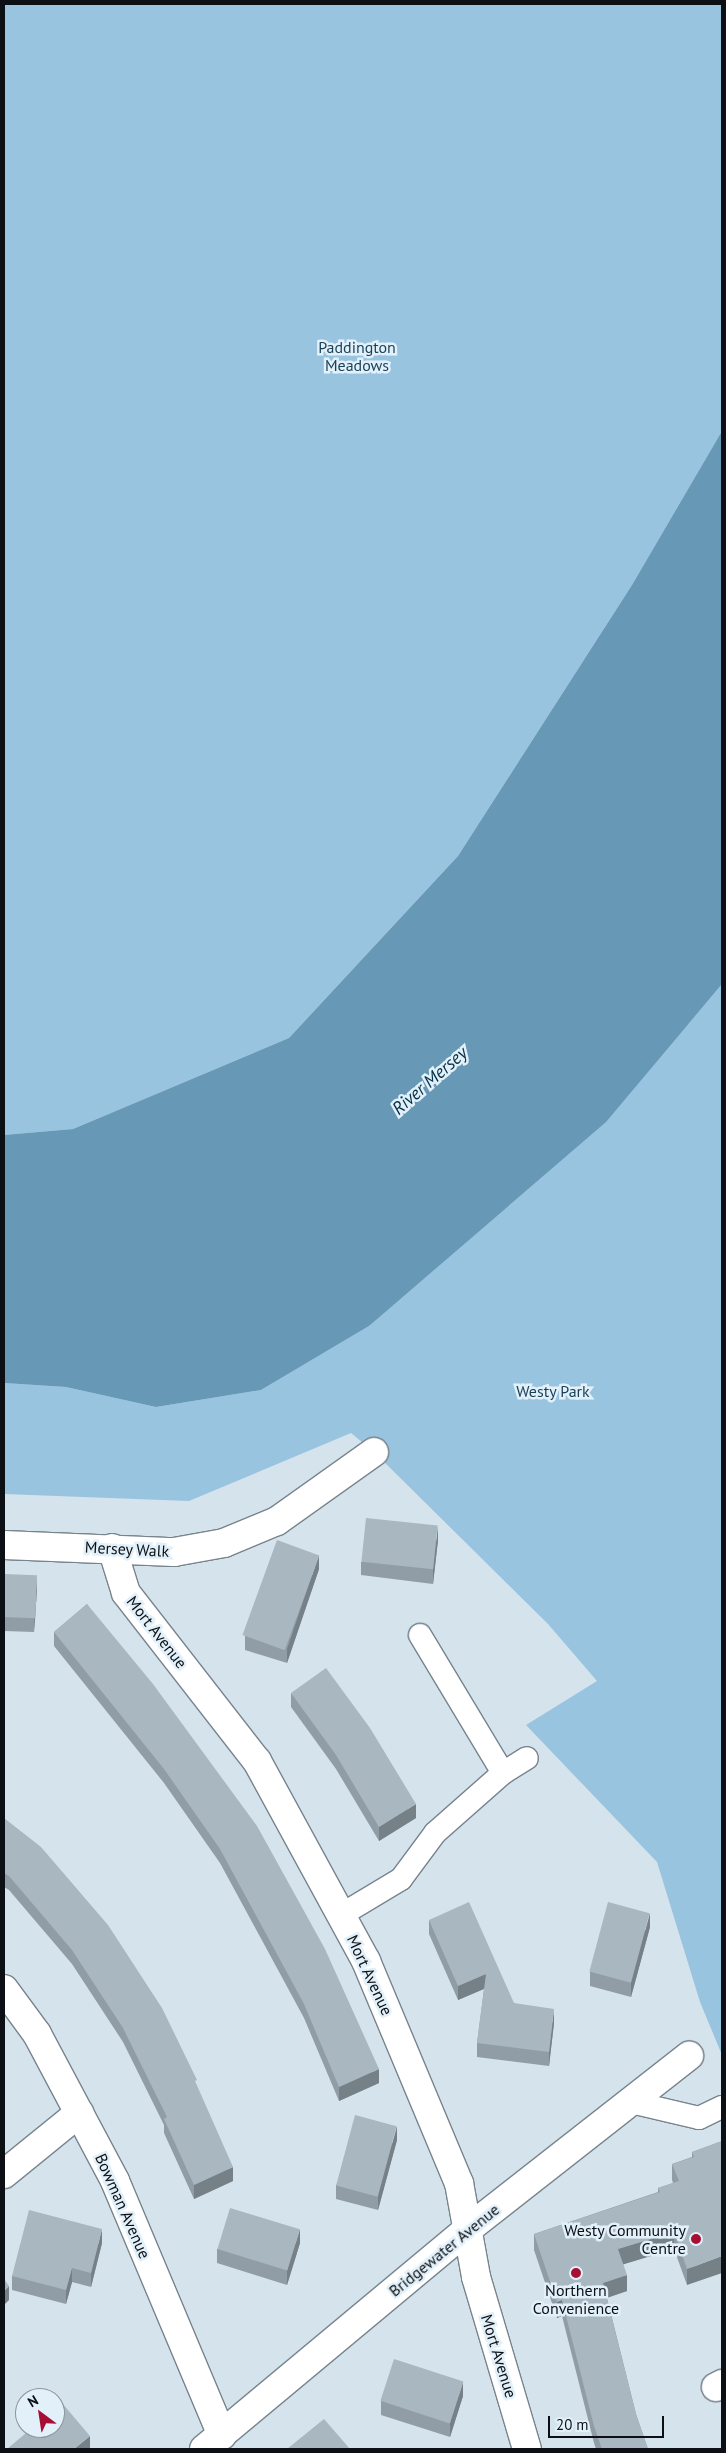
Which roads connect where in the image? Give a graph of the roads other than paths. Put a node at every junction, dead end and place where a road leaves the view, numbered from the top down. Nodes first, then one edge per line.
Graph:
1 (374, 1452) dead end
2 (4, 1545) edge
3 (112, 1548) junction
4 (420, 1635) dead end
5 (527, 1758) dead end
6 (503, 1773) junction
7 (341, 1915) junction
8 (4, 1989) edge
9 (689, 2056) dead end
10 (631, 2102) junction
11 (722, 2107) edge
12 (79, 2113) junction
13 (4, 2174) edge
14 (468, 2229) junction
15 (213, 2442) edge
16 (527, 2449) edge

1 - 3 street, Mersey Walk
2 - 3 street, Mersey Walk
3 - 7 street, Mort Avenue
4 - 6 lane
5 - 6 lane
6 - 7 lane
7 - 14 street, Mort Avenue
8 - 12 street, Bowman Avenue
9 - 10 street, Bridgewater Avenue
10 - 11 lane
10 - 14 street, Bridgewater Avenue
12 - 13 street
12 - 15 street, Bowman Avenue
14 - 15 street, Bridgewater Avenue
14 - 16 street, Mort Avenue

